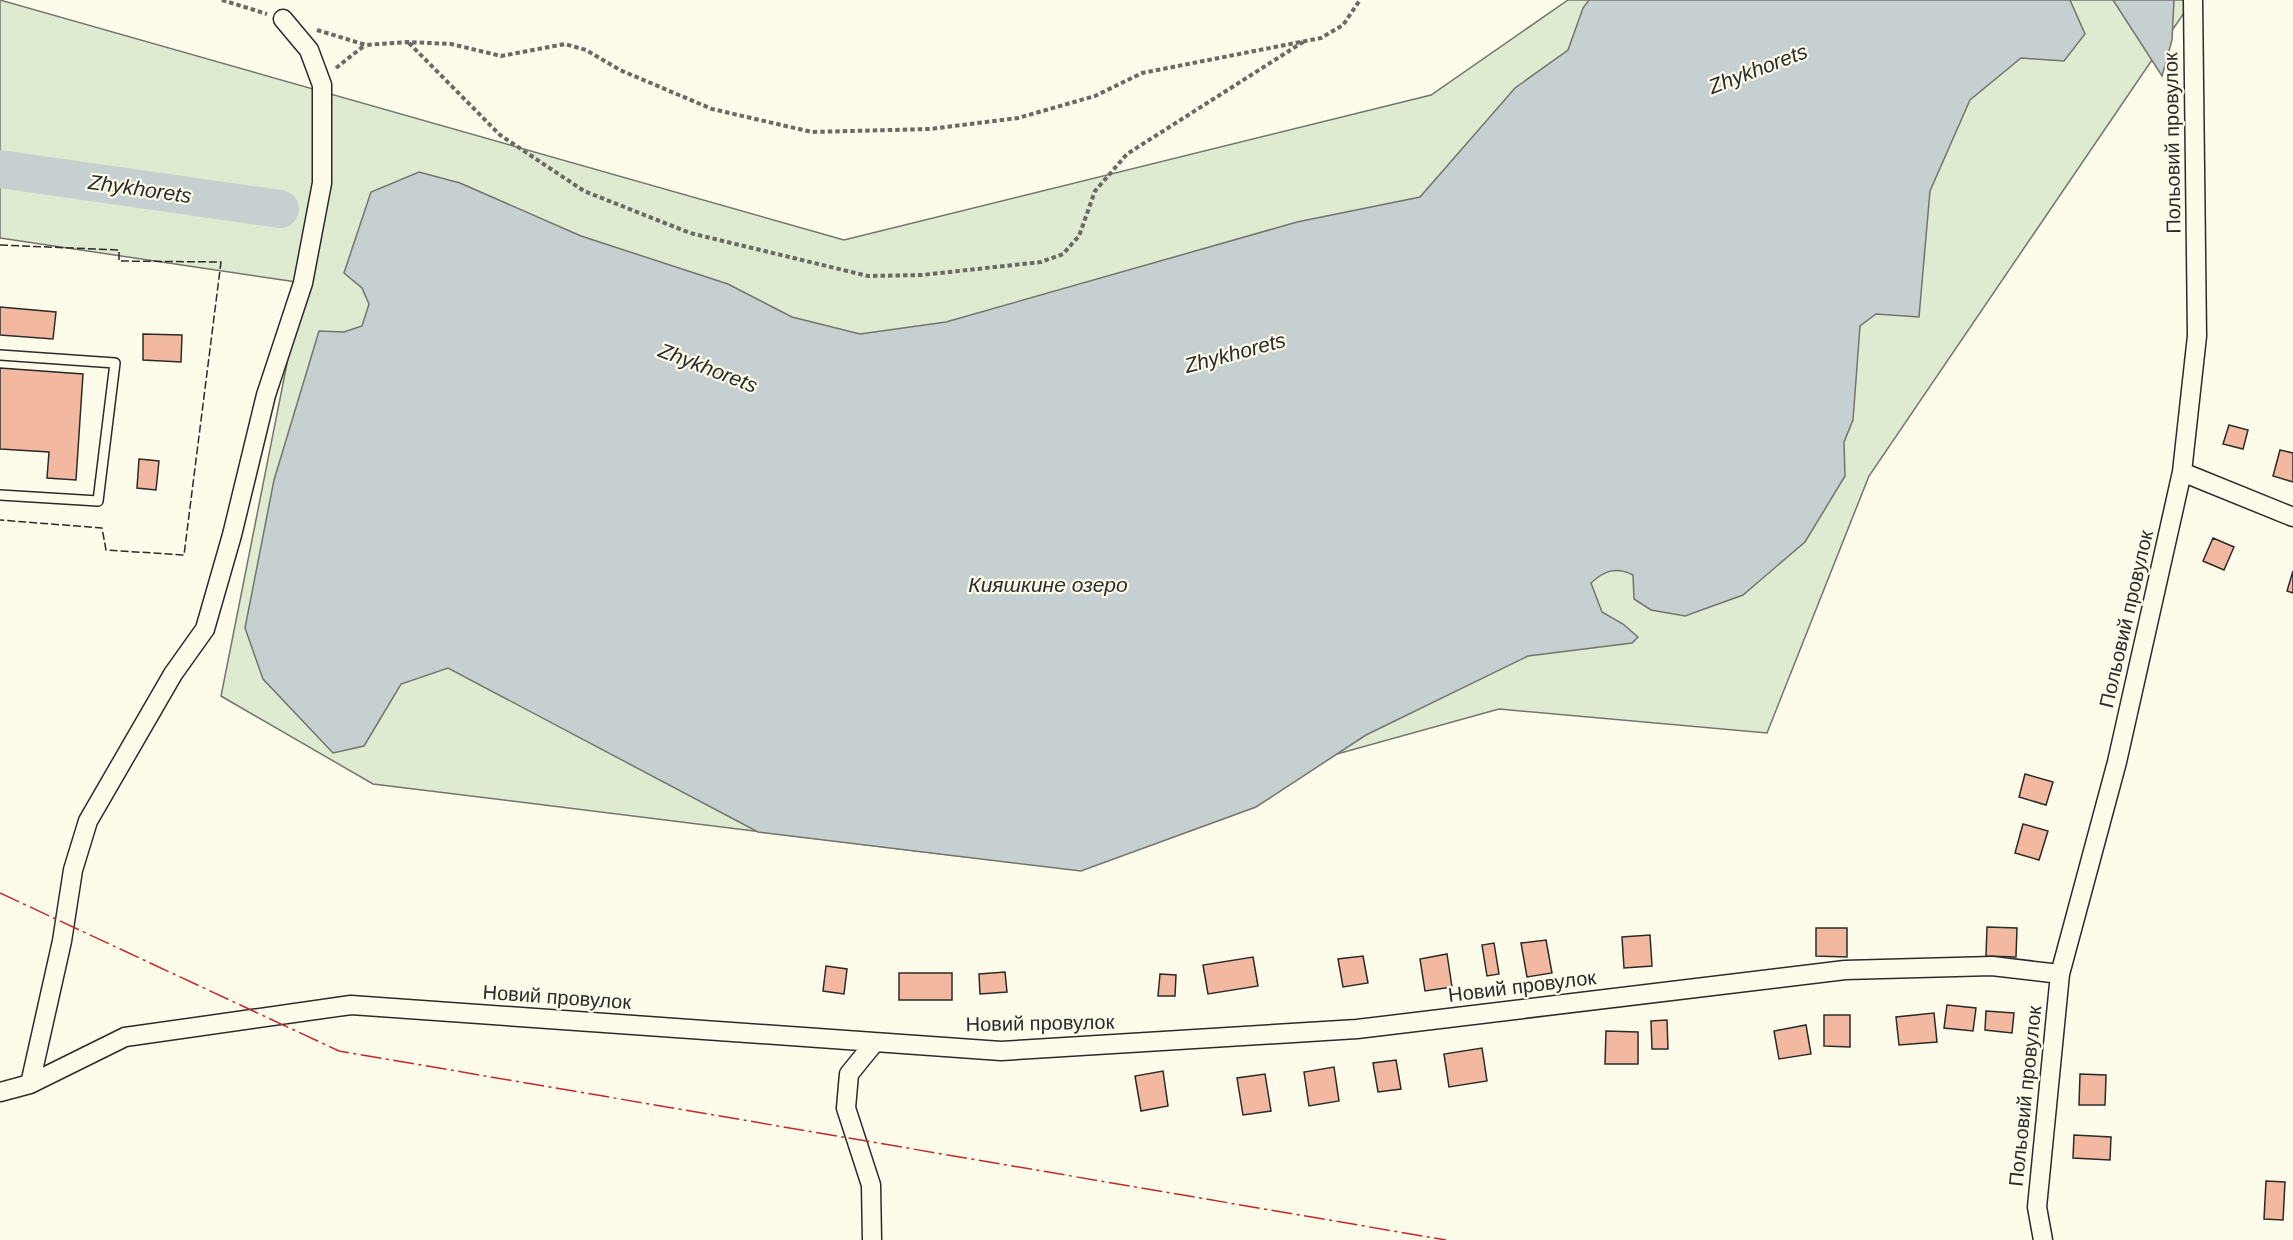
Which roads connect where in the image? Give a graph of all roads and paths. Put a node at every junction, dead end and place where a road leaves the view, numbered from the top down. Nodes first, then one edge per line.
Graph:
1 (222, 0) edge
2 (1360, 0) edge
3 (2193, 0) edge
4 (283, 19) joint
5 (314, 28) dead end
6 (1305, 41) junction
7 (408, 42) junction
8 (366, 45) junction
9 (322, 85) junction
10 (0, 355) edge
11 (2182, 472) junction
12 (0, 495) edge
13 (2293, 517) edge
14 (2060, 975) junction
15 (875, 1042) junction
16 (30, 1084) junction
17 (0, 1092) edge
18 (872, 1240) edge
19 (2043, 1240) edge

1 - 4 path
2 - 6 path
3 - 11 street, Польовий провулок
4 - 9 street
5 - 8 path
6 - 7 path
6 - 7 path
7 - 8 path
8 - 9 path
9 - 16 street
10 - 12 lane
11 - 13 street
11 - 14 street, Польовий провулок
14 - 15 street, Новий провулок
14 - 19 street, Польовий провулок
15 - 16 street, Новий провулок
15 - 18 street
16 - 17 street, Новий провулок

